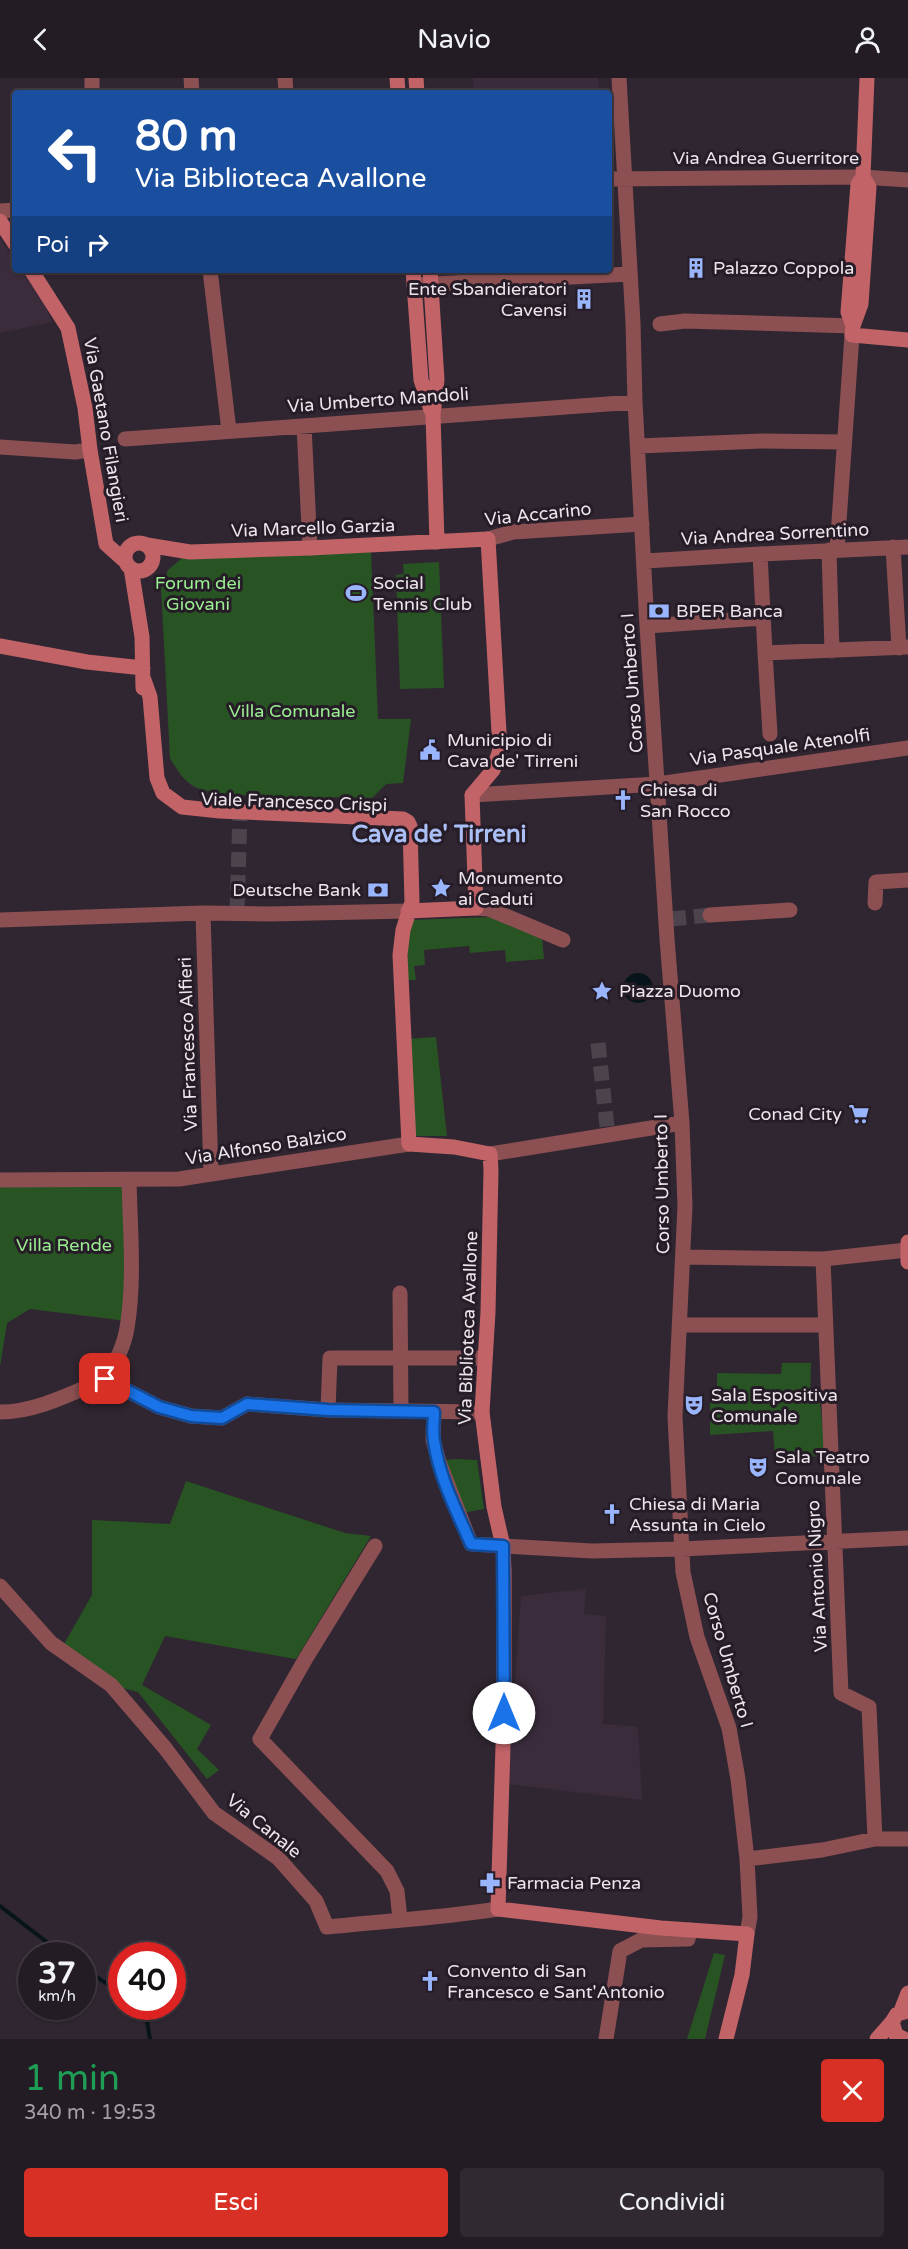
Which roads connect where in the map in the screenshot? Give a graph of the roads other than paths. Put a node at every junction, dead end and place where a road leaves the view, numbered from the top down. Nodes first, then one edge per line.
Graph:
1 (619, 78) edge
2 (867, 78) edge
3 (863, 177) junction
4 (616, 179) edge
5 (908, 180) edge
6 (0, 220) edge
7 (12, 239) edge
8 (33, 273) edge
9 (210, 273) edge
10 (630, 274) junction
11 (431, 277) edge
12 (414, 278) edge
13 (660, 324) dead end
14 (852, 331) junction
15 (908, 331) edge
16 (908, 340) edge
17 (635, 402) junction
18 (433, 415) junction
19 (304, 426) junction
20 (229, 431) junction
21 (125, 439) dead end
22 (844, 442) junction
23 (638, 446) junction
24 (0, 447) edge
25 (90, 450) junction
26 (642, 524) junction
27 (488, 539) junction
28 (437, 543) junction
29 (147, 545) junction
30 (900, 547) edge
31 (310, 548) junction
32 (833, 550) junction
33 (190, 552) junction
34 (760, 554) junction
35 (645, 561) junction
36 (129, 565) junction
37 (150, 565) junction
38 (137, 603) junction
39 (763, 618) junction
40 (647, 626) junction
41 (0, 646) edge
42 (904, 648) edge
43 (832, 651) junction
44 (765, 653) junction
45 (143, 674) junction
46 (770, 734) dead end
47 (908, 748) edge
48 (658, 784) junction
49 (472, 795) junction
50 (908, 879) edge
51 (875, 903) dead end
52 (476, 908) junction
53 (790, 910) dead end
54 (408, 911) junction
55 (203, 913) junction
56 (710, 915) tunnel mouth
57 (0, 920) edge
58 (563, 940) dead end
59 (682, 1123) junction
60 (409, 1144) junction
61 (489, 1154) junction
62 (212, 1174) junction
63 (129, 1179) junction
64 (0, 1180) edge
65 (908, 1252) edge
66 (683, 1257) junction
67 (823, 1259) junction
68 (400, 1293) dead end
69 (824, 1324) junction
70 (679, 1325) junction
71 (400, 1358) junction
72 (484, 1358) junction
73 (105, 1379) junction
74 (328, 1410) junction
75 (401, 1411) junction
76 (0, 1412) edge
77 (434, 1412) junction
78 (482, 1412) junction
79 (908, 1538) edge
80 (836, 1541) junction
81 (375, 1546) dead end
82 (503, 1546) junction
83 (682, 1549) junction
84 (1, 1587) edge
85 (875, 1839) junction
86 (908, 1839) edge
87 (747, 1859) junction
88 (498, 1909) junction
89 (400, 1919) junction
90 (690, 1930) junction
91 (747, 1934) junction
92 (908, 1993) edge
93 (900, 2015) edge
94 (727, 2038) edge
95 (606, 2039) edge
96 (877, 2039) edge
97 (902, 2039) edge

1 - 4 street, Corso Umberto I
2 - 3 street
3 - 4 street, Via Andrea Guerritore
3 - 5 street, Via Andrea Guerritore
3 - 14 street
4 - 10 street, Corso Umberto I
6 - 7 street
8 - 25 street, Via Gaetano Filangieri
9 - 20 street
10 - 11 street
10 - 17 street, Corso Umberto I
11 - 12 street
11 - 18 street
12 - 18 street
13 - 14 street
14 - 15 street
14 - 16 street
14 - 22 street
17 - 18 street, Via Umberto Mandoli
17 - 23 street, Corso Umberto I
18 - 19 street, Via Umberto Mandoli
18 - 28 street
19 - 20 street, Via Umberto Mandoli
19 - 31 street
20 - 21 street, Via Umberto Mandoli
22 - 23 street
22 - 32 street
23 - 26 street, Corso Umberto I
24 - 25 street
25 - 36 street, Via Gaetano Filangieri
26 - 27 street, Via Accarino
26 - 35 street, Corso Umberto I
27 - 28 street, Via Accarino
27 - 49 street
28 - 31 street, Via Marcello Garzia
29 - 33 street
29 - 36 street
29 - 37 street, Viale Francesco Crispi
30 - 32 street, Via Andrea Sorrentino
30 - 42 street
31 - 33 street, Via Marcello Garzia
32 - 34 street, Via Andrea Sorrentino
32 - 43 street
33 - 37 street
34 - 35 street, Via Andrea Sorrentino
34 - 39 street
35 - 40 street, Corso Umberto I
36 - 37 street
36 - 38 street, Viale Francesco Crispi
37 - 38 street, Viale Francesco Crispi
38 - 45 street, Viale Francesco Crispi
39 - 40 street
39 - 44 street
40 - 48 street, Corso Umberto I
41 - 45 street
42 - 43 street
43 - 44 street
44 - 46 street
45 - 54 street, Viale Francesco Crispi
45 - 54 street, Viale Francesco Crispi
47 - 48 street, Via Pasquale Atenolfi
48 - 49 street, Via Pasquale Atenolfi
48 - 59 street, Corso Umberto I
49 - 52 street
50 - 51 street
52 - 54 street
52 - 58 street
53 - 56 street
54 - 55 street
54 - 60 street
55 - 57 street
55 - 62 street, Via Francesco Alfieri
59 - 61 street, Via Alfonso Balzico
59 - 66 street, Corso Umberto I
60 - 61 street, Via Alfonso Balzico
60 - 62 street, Via Alfonso Balzico
61 - 72 street, Via Biblioteca Avallone
62 - 63 street, Via Alfonso Balzico
63 - 64 street, Via Alfonso Balzico
63 - 73 street
65 - 67 street
66 - 67 street
66 - 70 street, Corso Umberto I
67 - 69 street, Via Antonio Nigro
68 - 71 street
69 - 70 street
69 - 80 street, Via Antonio Nigro
70 - 83 street, Corso Umberto I
71 - 72 street
71 - 74 street
71 - 75 street
72 - 78 street, Via Biblioteca Avallone
73 - 74 street
73 - 76 street
74 - 75 street
75 - 77 street
77 - 78 street
77 - 82 street, Via Biblioteca Avallone
78 - 82 street, Via Biblioteca Avallone
79 - 80 street
80 - 83 street
80 - 85 street, Via Antonio Nigro
81 - 89 street
82 - 83 street
82 - 88 street
83 - 87 street, Corso Umberto I
84 - 89 street, Via Canale
85 - 86 street
85 - 87 street
87 - 91 street, Corso Umberto I
88 - 89 street, Via Canale
88 - 90 street
90 - 91 street
90 - 95 street
91 - 94 street, Corso Umberto I
92 - 93 street
93 - 96 street
93 - 97 street

